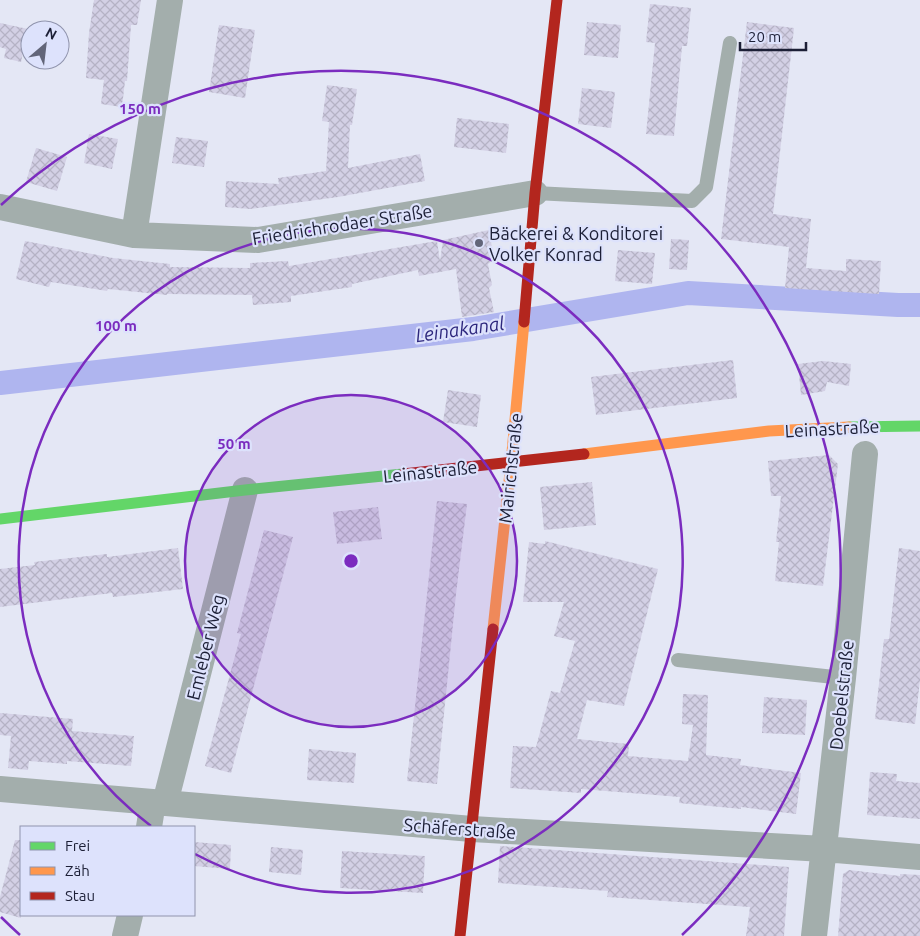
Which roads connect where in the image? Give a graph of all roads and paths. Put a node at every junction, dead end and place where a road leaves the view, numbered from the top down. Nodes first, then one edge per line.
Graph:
1 (170, 0) edge
2 (557, 0) edge
3 (730, 43) dead end
4 (535, 193) junction
5 (0, 208) edge
6 (134, 235) junction
7 (920, 426) edge
8 (864, 454) dead end
9 (511, 463) junction
10 (245, 490) junction
11 (0, 519) edge
12 (678, 660) dead end
13 (843, 678) junction
14 (0, 788) edge
15 (159, 802) junction
16 (149, 826) edge
17 (472, 829) junction
18 (824, 849) junction
19 (920, 857) edge
20 (130, 916) edge
21 (125, 936) edge
22 (460, 936) edge
23 (814, 936) edge

1 - 6 street
2 - 4 street, Mairichstraße
3 - 4 lane
4 - 6 street, Friedrichrodaer Straße
4 - 9 street, Mairichstraße
5 - 6 street, Friedrichrodaer Straße
7 - 9 street, Leinastraße
8 - 13 street, Doebelstraße
9 - 10 street, Leinastraße
9 - 17 street, Mairichstraße
10 - 11 street, Leinastraße
10 - 15 street, Emleber Weg
12 - 13 lane
13 - 18 street, Doebelstraße
14 - 15 street, Schäferstraße
15 - 16 street, Emleber Weg
15 - 17 street, Schäferstraße
17 - 18 street, Schäferstraße
17 - 22 street, Mairichstraße
18 - 19 street, Schäferstraße
18 - 23 street, Doebelstraße
20 - 21 street

